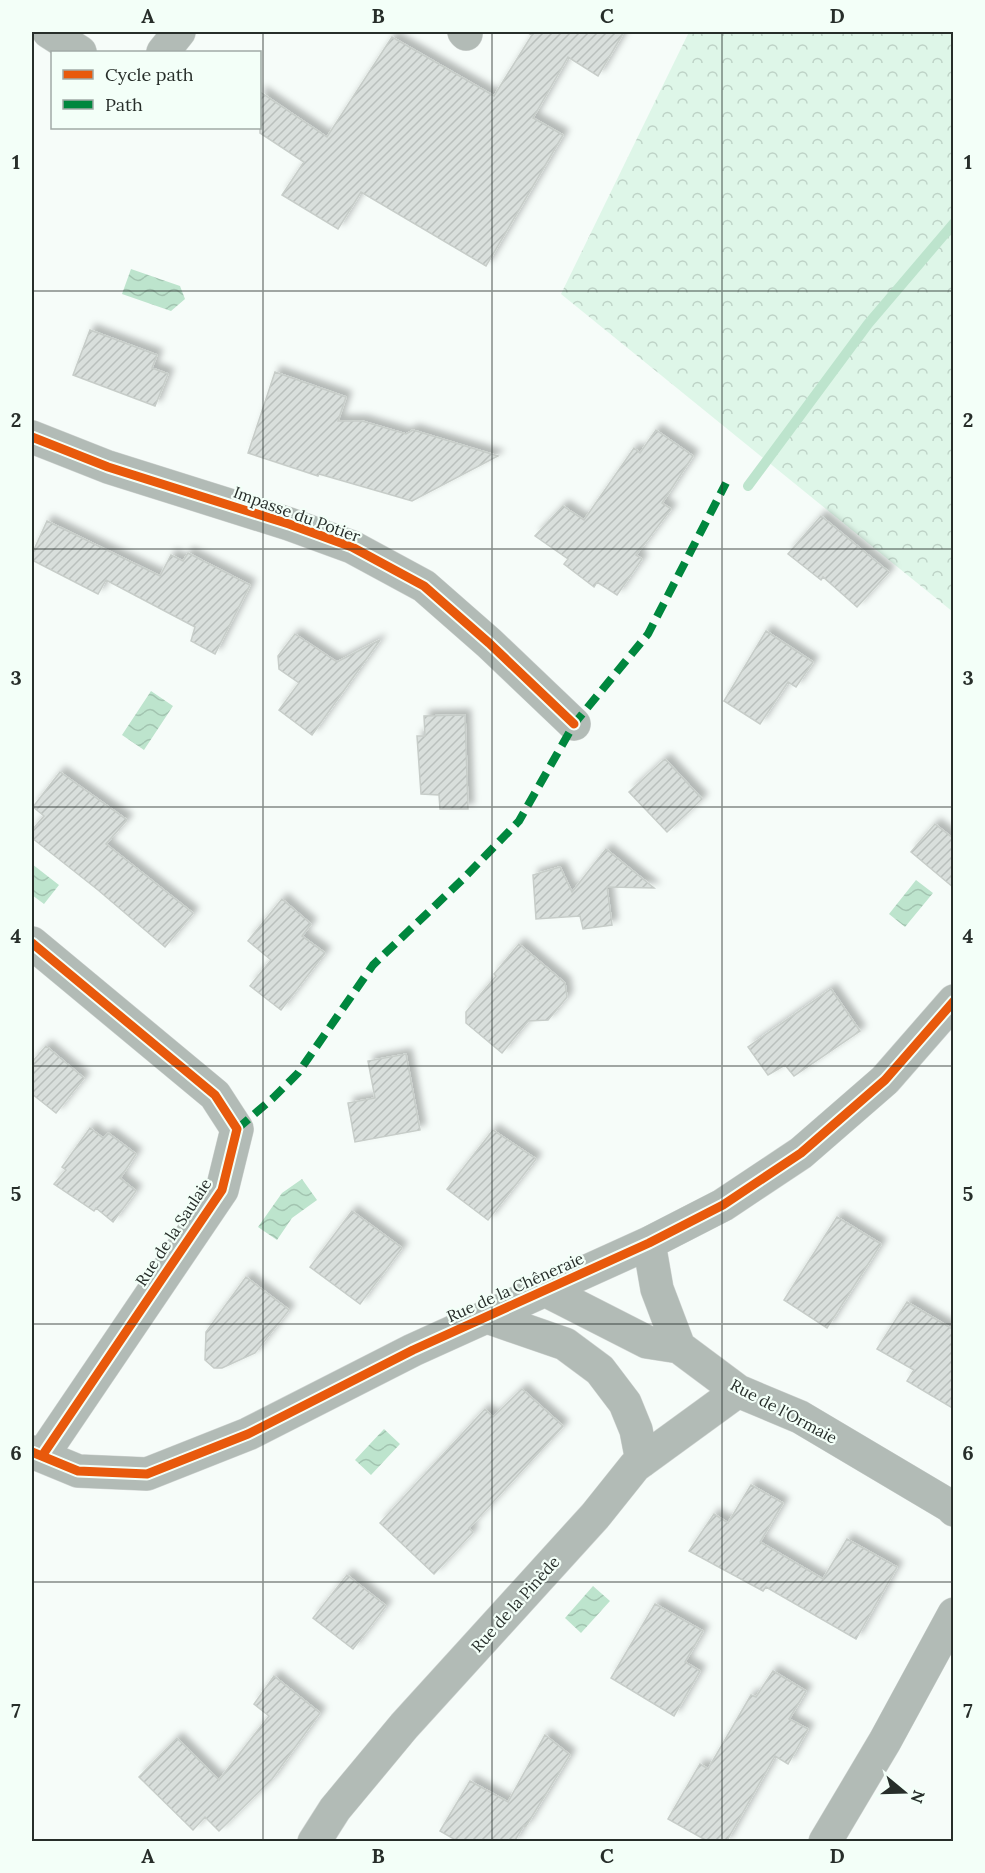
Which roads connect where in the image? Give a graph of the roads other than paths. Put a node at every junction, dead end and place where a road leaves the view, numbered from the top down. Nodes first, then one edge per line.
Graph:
1 (50, 32) edge
2 (179, 32) edge
3 (78, 51) edge
4 (164, 51) edge
5 (32, 437) edge
6 (574, 723) dead end
7 (32, 943) edge
8 (954, 1001) edge
9 (649, 1243) junction
10 (545, 1290) junction
11 (487, 1317) junction
12 (679, 1347) junction
13 (738, 1390) junction
14 (37, 1454) edge
15 (642, 1461) junction
16 (954, 1510) edge
17 (954, 1614) edge
18 (314, 1842) edge
19 (825, 1842) edge

1 - 3 street
2 - 4 street
5 - 6 street, Impasse du Potier
7 - 14 street, Rue de la Saulaie
8 - 9 street, Rue de la Chêneraie
9 - 10 street, Rue de la Chêneraie
9 - 12 street
10 - 11 street, Rue de la Chêneraie
10 - 12 street
11 - 14 street, Rue de la Chêneraie
11 - 15 street
12 - 13 street, Rue de l'Ormaie
13 - 15 street, Rue de la Pinède
13 - 16 street, Rue de l'Ormaie
15 - 18 street, Rue de la Pinède
17 - 19 street

